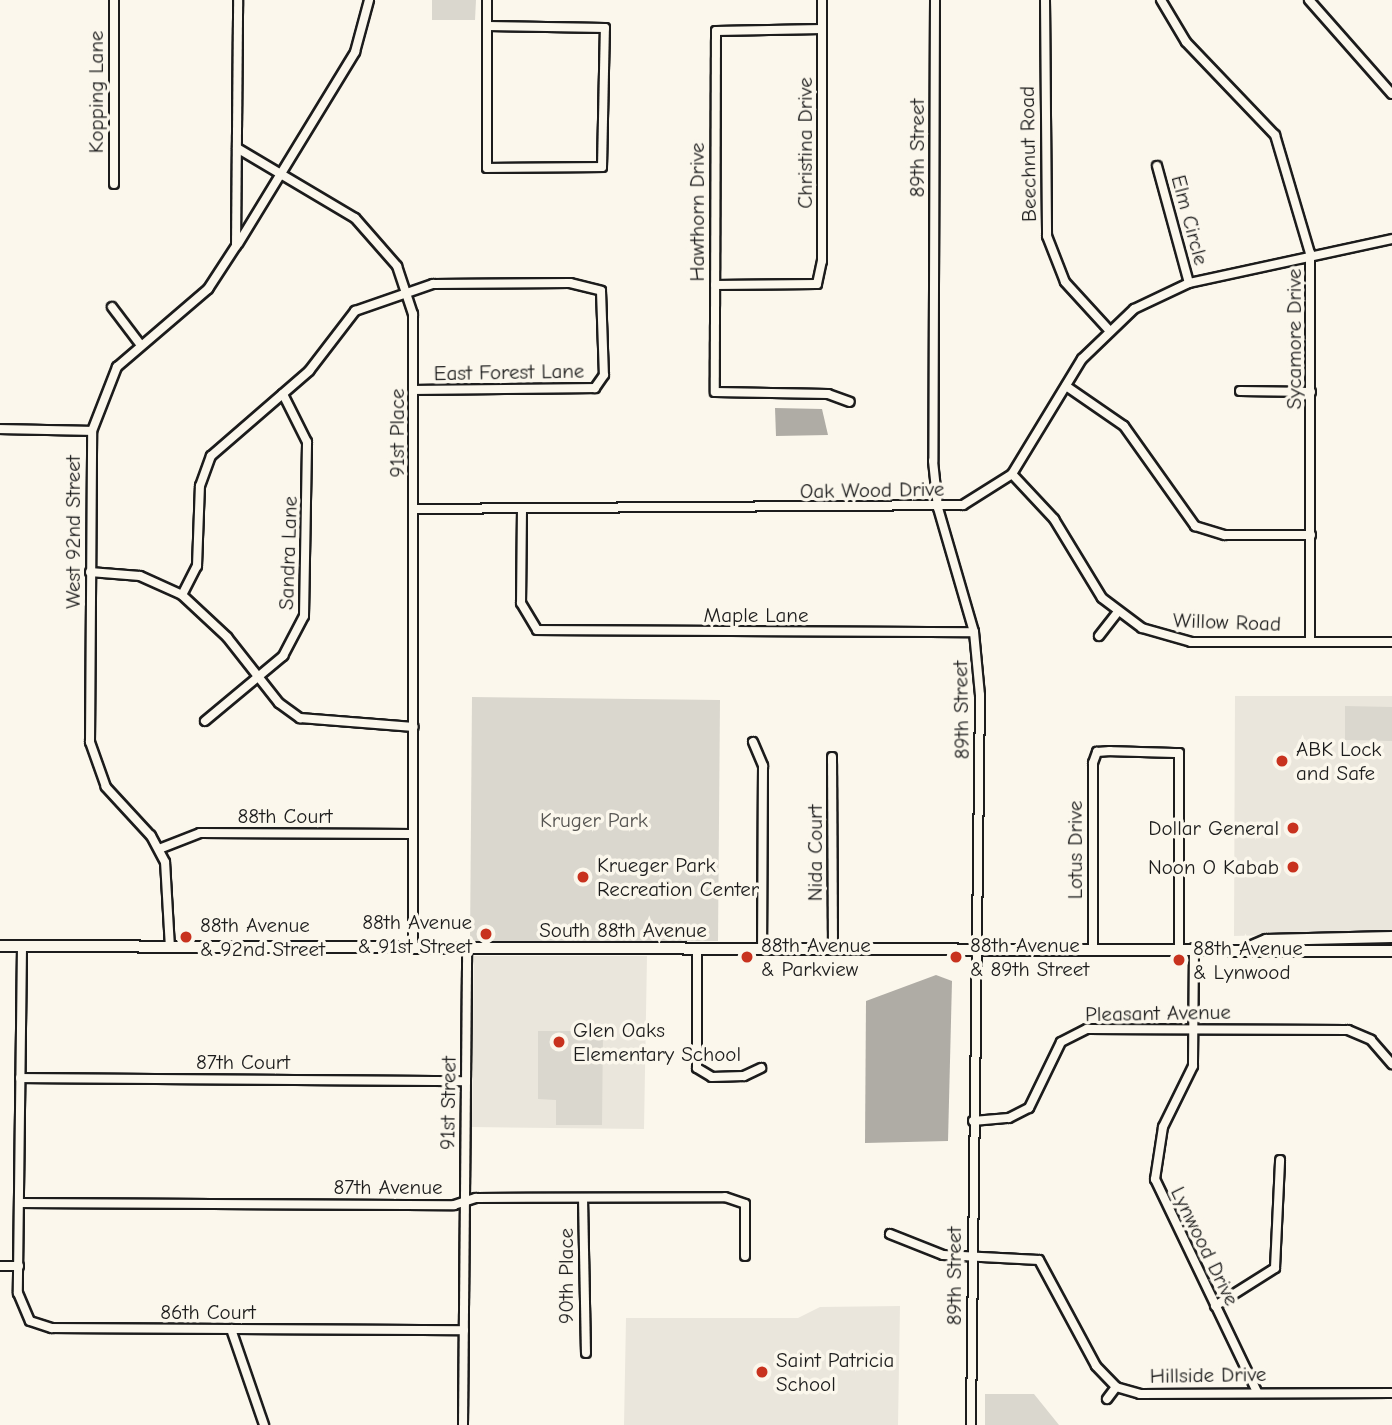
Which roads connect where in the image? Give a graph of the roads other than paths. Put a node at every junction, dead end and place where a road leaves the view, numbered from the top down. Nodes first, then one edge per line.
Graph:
1 (114, 0) edge
2 (238, 0) edge
3 (369, 0) edge
4 (487, 0) edge
5 (822, 0) edge
6 (935, 0) edge
7 (1045, 0) edge
8 (1161, 0) edge
9 (1309, 0) edge
10 (488, 26) junction
11 (822, 29) junction
12 (1392, 94) edge
13 (237, 148) junction
14 (1157, 166) dead end
15 (281, 173) junction
16 (114, 184) dead end
17 (1392, 239) edge
18 (236, 246) junction
19 (1310, 253) junction
20 (1189, 283) junction
21 (715, 285) junction
22 (407, 291) junction
23 (112, 307) dead end
24 (1108, 329) junction
25 (139, 344) junction
26 (1066, 386) junction
27 (415, 390) junction
28 (1240, 391) dead end
29 (1311, 392) junction
30 (284, 394) junction
31 (850, 402) dead end
32 (0, 429) edge
33 (92, 431) junction
34 (1012, 474) junction
35 (938, 508) junction
36 (415, 509) junction
37 (522, 509) junction
38 (1311, 535) junction
39 (90, 572) junction
40 (183, 595) junction
41 (1117, 613) junction
42 (537, 630) junction
43 (974, 632) junction
44 (1099, 636) dead end
45 (531, 638) dead end
46 (1310, 642) junction
47 (1392, 642) edge
48 (257, 678) junction
49 (205, 721) dead end
50 (414, 727) junction
51 (753, 742) dead end
52 (832, 757) dead end
53 (413, 834) junction
54 (159, 849) junction
55 (1392, 937) edge
56 (0, 946) edge
57 (22, 947) junction
58 (170, 947) junction
59 (833, 948) junction
60 (978, 948) junction
61 (1093, 948) junction
62 (1179, 948) junction
63 (1194, 948) junction
64 (1247, 948) junction
65 (413, 949) junction
66 (467, 949) junction
67 (697, 949) junction
68 (762, 949) junction
69 (1392, 951) edge
70 (1194, 1029) junction
71 (1392, 1064) edge
72 (761, 1068) dead end
73 (20, 1078) junction
74 (465, 1081) junction
75 (973, 1121) junction
76 (1280, 1160) dead end
77 (583, 1198) junction
78 (464, 1202) junction
79 (19, 1203) junction
80 (890, 1234) dead end
81 (745, 1256) dead end
82 (972, 1258) junction
83 (0, 1266) edge
84 (19, 1266) junction
85 (1214, 1306) junction
86 (230, 1329) junction
87 (464, 1330) junction
88 (586, 1353) dead end
89 (1116, 1387) junction
90 (1256, 1392) junction
91 (1392, 1393) edge
92 (1107, 1399) dead end
93 (264, 1425) edge
94 (463, 1425) edge
95 (971, 1425) edge

1 - 16 street, Kopping Lane
2 - 13 street
3 - 15 street
4 - 10 street
5 - 11 street, Christina Drive
6 - 35 street, 89th Street
7 - 24 street, Beechnut Road
8 - 19 street, Sycamore Drive
9 - 12 street
10 - 10 street
11 - 21 street, Christina Drive
11 - 21 street, Hawthorn Drive
13 - 15 street
13 - 18 street
14 - 20 street, Elm Circle
15 - 18 street, West 92nd Street
15 - 22 street, 91st Place
17 - 19 street, Oak Wood Drive
18 - 25 street, West 92nd Street
19 - 20 street, Oak Wood Drive
19 - 29 street, Sycamore Drive
20 - 24 street, Oak Wood Drive
21 - 31 street, Hawthorn Drive
22 - 27 street, 91st Place
22 - 27 street, East Forest Lane
22 - 30 street
23 - 25 street
24 - 26 street, Oak Wood Drive
25 - 33 street, West 92nd Street
26 - 34 street, Oak Wood Drive
26 - 38 street
27 - 36 street, 91st Place
28 - 29 street
29 - 38 street, Sycamore Drive
30 - 40 street
30 - 48 street, Sandra Lane
32 - 33 street
33 - 39 street, West 92nd Street
34 - 35 street, Oak Wood Drive
34 - 41 street, Willow Road
35 - 37 street, Oak Wood Drive
35 - 43 street, 89th Street
36 - 37 street, Oak Wood Drive
36 - 50 street, 91st Place
37 - 42 street
38 - 46 street, Sycamore Drive
39 - 40 street
39 - 54 street, West 92nd Street
40 - 48 street
41 - 44 street
41 - 46 street, Willow Road
42 - 43 street, Maple Lane
42 - 45 street
43 - 60 street, 89th Street
46 - 47 street, Willow Road
48 - 49 street, Sandra Lane
48 - 50 street
50 - 53 street, 91st Place
51 - 68 street
52 - 59 street, Nida Court
53 - 54 street, 88th Court
53 - 65 street, 91st Place
54 - 58 street, West 92nd Street
55 - 64 street, South 88th Avenue
56 - 57 street, South 88th Avenue
57 - 58 street, South 88th Avenue
57 - 73 street, 86th Court
58 - 65 street, South 88th Avenue
59 - 60 street, South 88th Avenue
59 - 68 street, South 88th Avenue
60 - 61 street, South 88th Avenue
60 - 75 street, 89th Street
61 - 62 street, South 88th Avenue
61 - 62 street, Lotus Drive
62 - 63 street, South 88th Avenue
63 - 64 street, South 88th Avenue
63 - 70 street, Lynwood Drive
64 - 69 street, South 88th Avenue
65 - 66 street, South 88th Avenue
66 - 67 street, South 88th Avenue
66 - 74 street, 91st Street
67 - 68 street, South 88th Avenue
67 - 72 street
70 - 71 street, Pleasant Avenue
70 - 75 street, Pleasant Avenue
70 - 85 street, Lynwood Drive
73 - 74 street, 87th Court
73 - 79 street, 86th Court
74 - 78 street, 91st Street
75 - 82 street, 89th Street
76 - 85 street
77 - 78 street, 87th Avenue
77 - 81 street, 87th Avenue
77 - 88 street, 90th Place
78 - 79 street, 87th Avenue
78 - 87 street, 91st Street
79 - 84 street, 86th Court
80 - 82 street
82 - 89 street
82 - 95 street, 89th Street
83 - 84 street
84 - 86 street, 86th Court
85 - 90 street, Lynwood Drive
86 - 87 street, 86th Court
86 - 93 street
87 - 94 street, 91st Street
89 - 90 street, Hillside Drive
89 - 92 street
90 - 91 street, Hillside Drive

